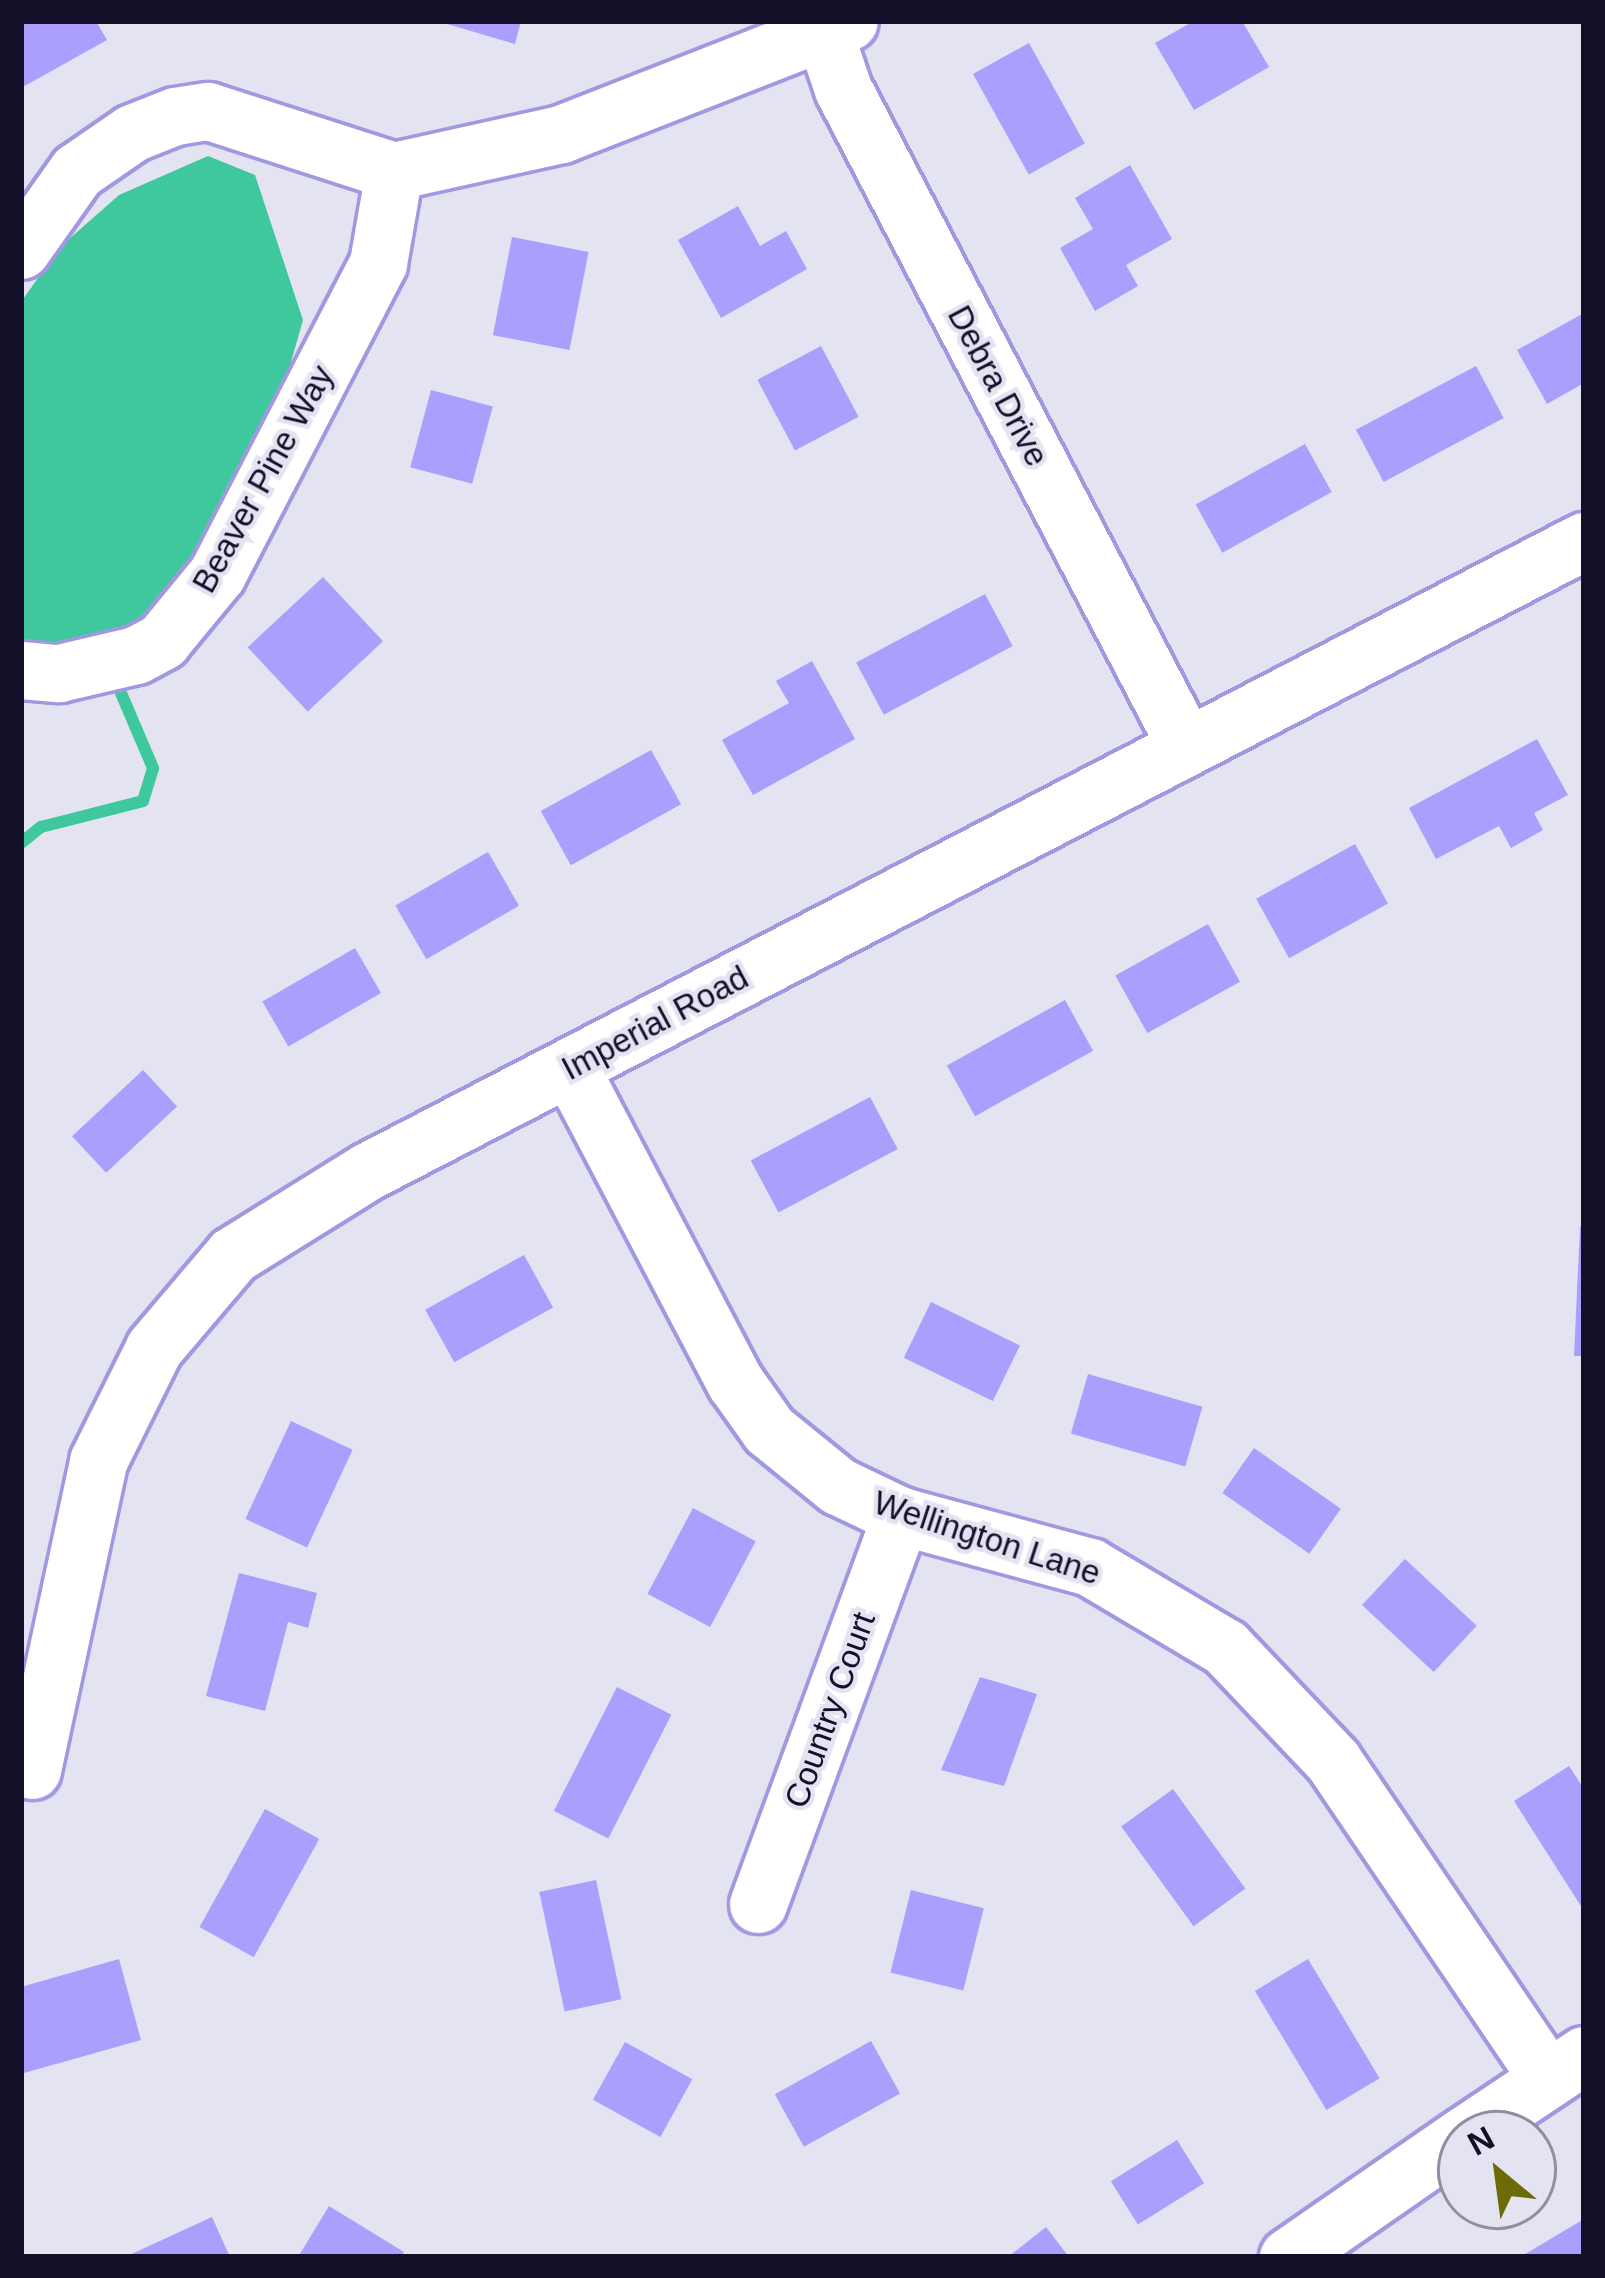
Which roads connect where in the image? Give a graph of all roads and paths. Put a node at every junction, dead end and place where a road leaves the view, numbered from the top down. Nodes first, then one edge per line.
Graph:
1 (831, 25) edge
2 (394, 171) junction
3 (21, 250) edge
4 (1584, 542) edge
5 (21, 670) edge
6 (1186, 746) junction
7 (570, 1068) junction
8 (902, 1516) junction
9 (32, 1769) dead end
10 (758, 1904) dead end
11 (1566, 2067) edge
12 (1502, 2110) edge
13 (1437, 2155) edge
14 (1288, 2257) edge

1 - 2 street
1 - 6 street, Debra Drive
2 - 3 street
2 - 5 street, Beaver Pine Way
4 - 6 street, Imperial Road
6 - 7 street, Imperial Road
7 - 8 street, Wellington Lane
7 - 9 street, Imperial Road
8 - 10 street, Country Court
8 - 11 street, Wellington Lane
11 - 12 street
13 - 14 street

